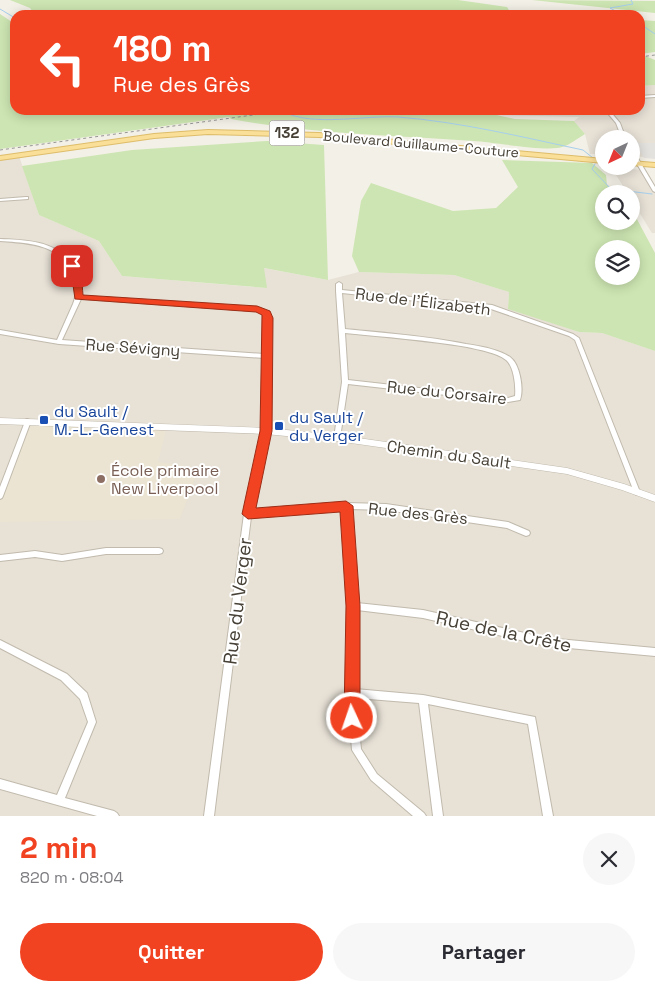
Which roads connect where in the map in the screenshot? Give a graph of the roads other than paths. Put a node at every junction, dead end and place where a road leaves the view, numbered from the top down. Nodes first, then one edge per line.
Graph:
1 (610, 115) edge
2 (620, 130) edge
3 (0, 158) edge
4 (595, 159) edge
5 (641, 164) joint
6 (655, 165) edge
7 (655, 191) edge
8 (26, 198) dead end
9 (0, 200) edge
10 (0, 240) edge
11 (78, 297) junction
12 (344, 331) junction
13 (0, 332) edge
14 (58, 342) junction
15 (267, 356) junction
16 (345, 382) junction
17 (0, 421) edge
18 (28, 421) junction
19 (266, 431) junction
20 (337, 438) junction
21 (1, 492) edge
22 (637, 492) junction
23 (655, 499) edge
24 (346, 506) junction
25 (248, 514) junction
26 (526, 533) dead end
27 (159, 550) dead end
28 (0, 558) edge
29 (353, 606) junction
30 (0, 644) edge
31 (655, 652) edge
32 (350, 693) junction
33 (423, 699) junction
34 (0, 784) edge
35 (59, 801) junction
36 (114, 816) edge
37 (208, 816) edge
38 (420, 816) edge
39 (438, 816) edge
40 (548, 816) edge

1 - 2 street
3 - 4 main road, Boulevard Guillaume-Couture / 132
5 - 6 main road
5 - 7 street
8 - 9 street
10 - 11 street
11 - 14 street
11 - 15 street, Rue du Verger
12 - 16 street
12 - 16 street, Rue du Corsaire
12 - 22 street, Rue de l'Élizabeth
13 - 14 street, Rue Sévigny
14 - 15 street, Rue Sévigny
15 - 19 street, Rue du Verger
16 - 20 street
17 - 18 street, Chemin du Sault
18 - 19 street, Chemin du Sault
18 - 21 street
19 - 20 street, Chemin du Sault
19 - 25 street, Rue du Verger
20 - 22 street, Chemin du Sault
22 - 23 street, Chemin du Sault
24 - 25 street, Rue des Grès
24 - 26 street, Rue des Grès
24 - 29 street
25 - 37 street, Rue du Verger
27 - 28 street
29 - 31 street, Rue de la Crête
29 - 32 street
30 - 35 street
32 - 33 street
32 - 38 street
33 - 39 street
33 - 40 street
34 - 35 street
35 - 36 street

